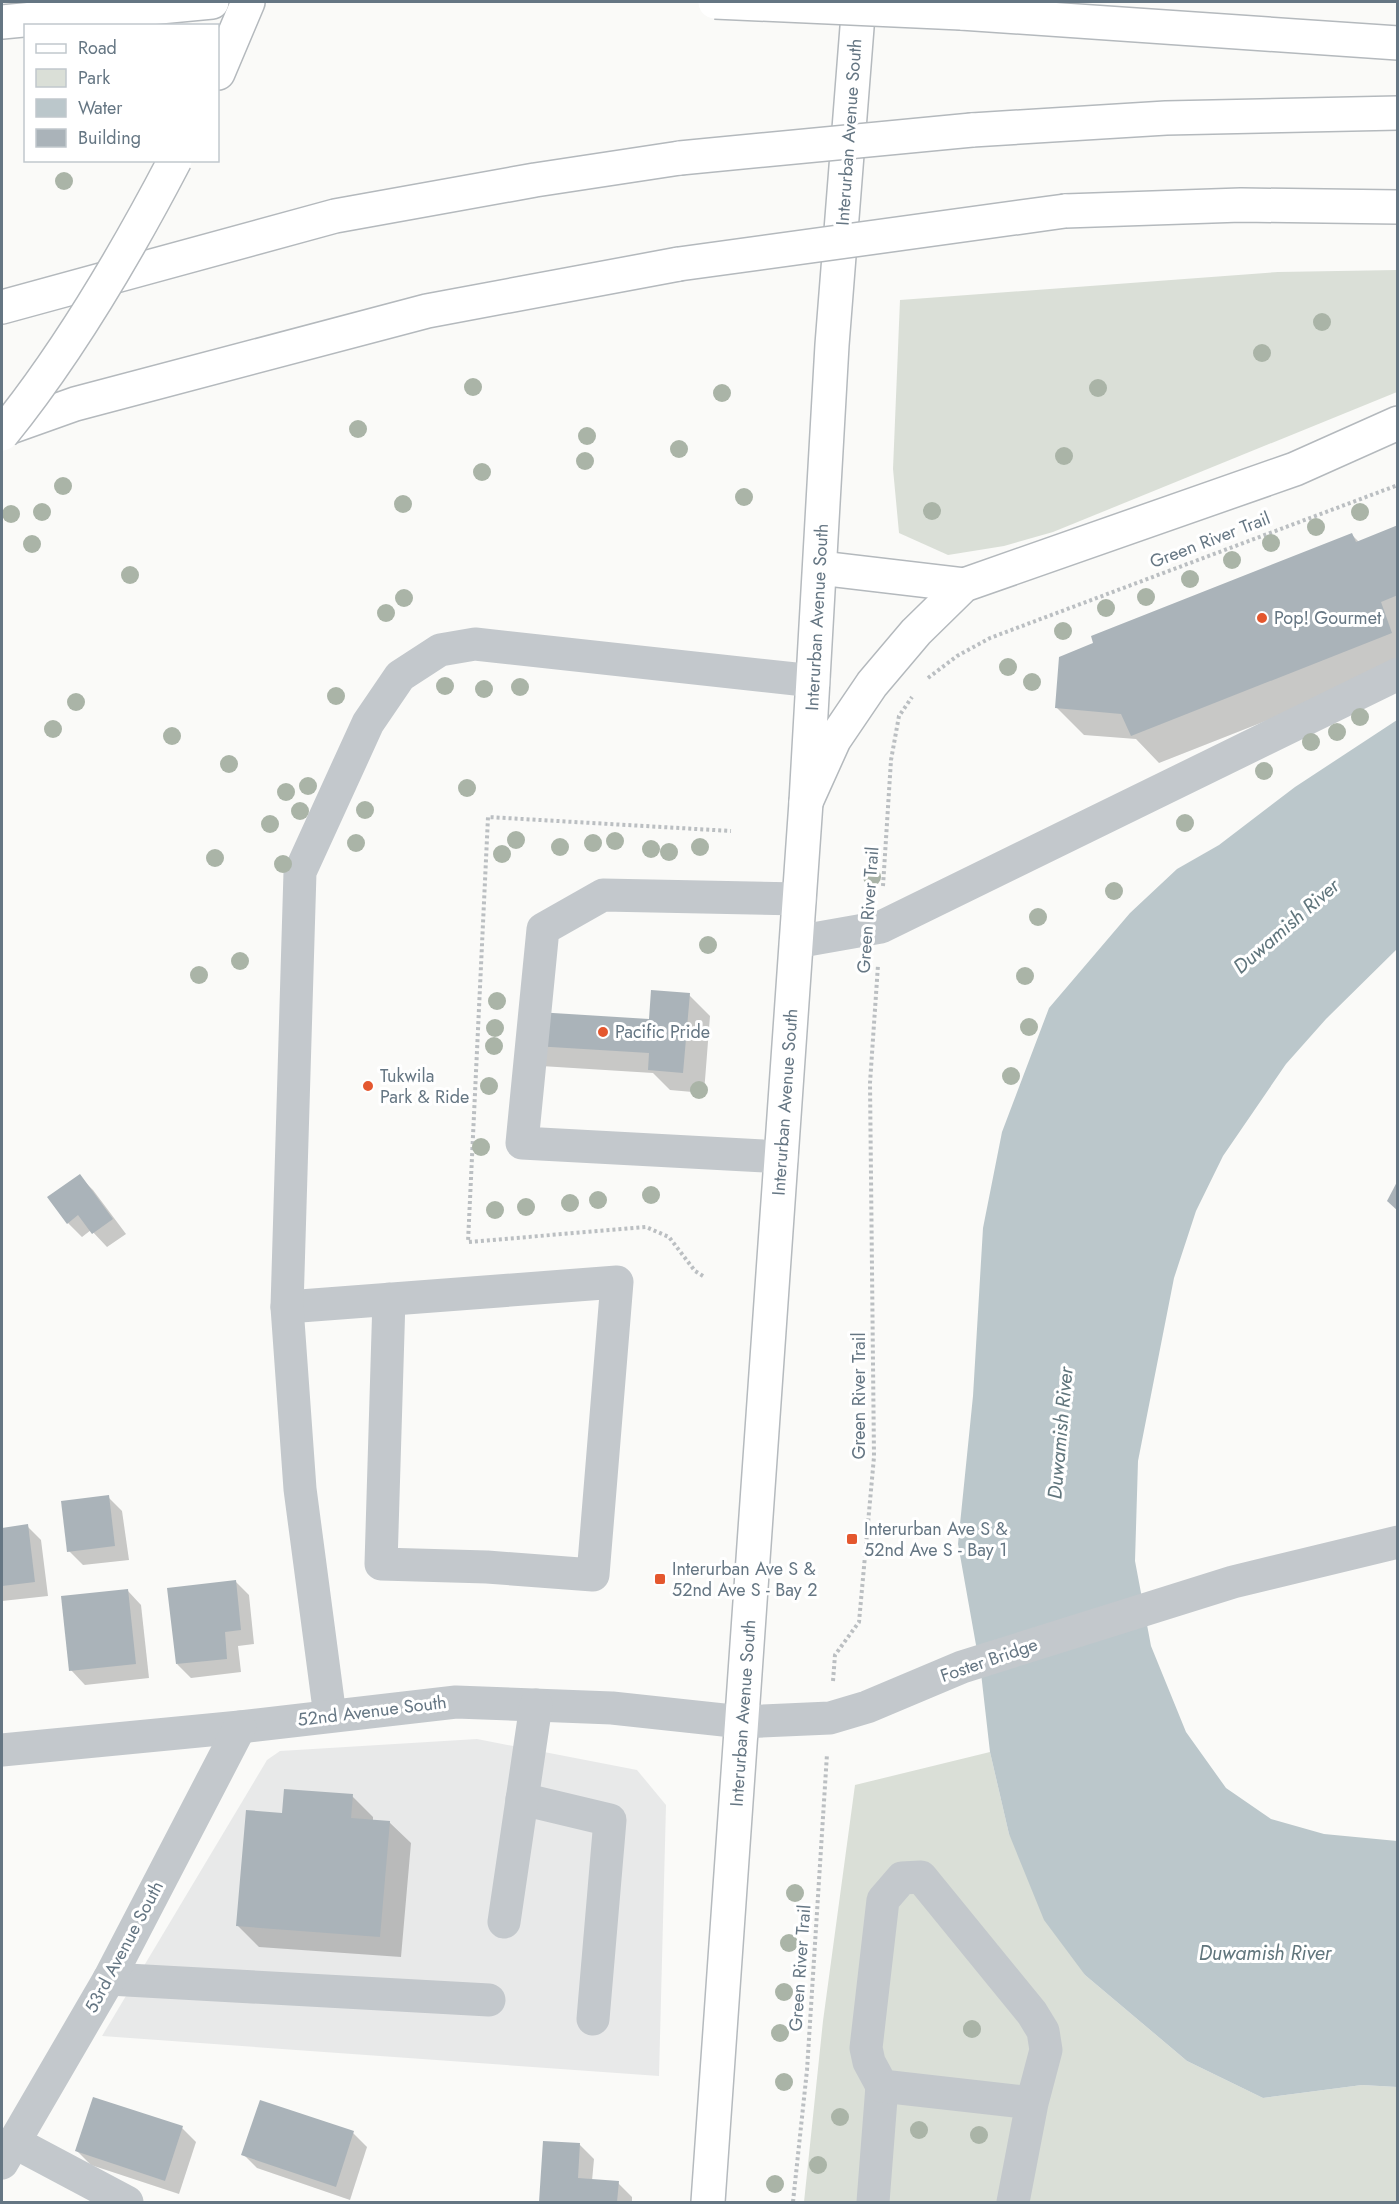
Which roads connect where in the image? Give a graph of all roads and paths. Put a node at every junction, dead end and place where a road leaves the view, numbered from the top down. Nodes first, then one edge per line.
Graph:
1 (212, 2) edge
2 (248, 2) edge
3 (715, 2) edge
4 (859, 2) edge
5 (2, 22) edge
6 (1398, 43) edge
7 (219, 71) edge
8 (1398, 113) edge
9 (174, 162) edge
10 (1398, 207) edge
11 (2, 307) edge
12 (1398, 423) edge
13 (2, 432) edge
14 (1398, 485) edge
15 (820, 568) junction
16 (964, 585) junction
17 (1398, 674) edge
18 (814, 681) junction
19 (924, 681) dead end
20 (917, 690) dead end
21 (807, 802) junction
22 (800, 899) junction
23 (880, 927) junction
24 (796, 942) junction
25 (782, 1157) junction
26 (389, 1299) junction
27 (287, 1307) junction
28 (1398, 1542) edge
29 (835, 1655) dead end
30 (536, 1705) junction
31 (330, 1716) junction
32 (742, 1722) junction
33 (240, 1727) junction
34 (828, 1745) dead end
35 (2, 1750) edge
36 (522, 1799) junction
37 (504, 1922) dead end
38 (110, 1979) junction
39 (489, 2000) dead end
40 (593, 2019) dead end
41 (882, 2086) junction
42 (1032, 2103) junction
43 (8, 2153) edge
44 (128, 2202) edge
45 (708, 2202) edge
46 (794, 2202) edge
47 (873, 2202) edge
48 (1013, 2202) edge

1 - 5 main road
2 - 7 main road
3 - 6 main road, bridge
4 - 15 main road, Interurban Avenue South
8 - 11 main road, bridge
9 - 13 main road, bridge
10 - 13 main road, bridge
12 - 16 main road
14 - 19 path, Green River Trail
15 - 16 main road
15 - 18 main road, Interurban Avenue South
16 - 21 main road
17 - 23 street
18 - 21 main road, Interurban Avenue South
18 - 27 street
20 - 23 path, Green River Trail
21 - 22 main road, Interurban Avenue South
22 - 24 main road, Interurban Avenue South
22 - 25 street
23 - 24 street
23 - 29 path, Green River Trail
24 - 25 main road, Interurban Avenue South
25 - 32 main road, Interurban Avenue South
26 - 26 street
26 - 27 street
27 - 31 street
28 - 32 street, Foster Bridge
30 - 31 street, 52nd Avenue South
30 - 32 street, 52nd Avenue South
30 - 36 street
31 - 33 street, 52nd Avenue South
32 - 45 main road, Interurban Avenue South
33 - 35 street, 52nd Avenue South
33 - 38 street, 53rd Avenue South
34 - 46 path, Green River Trail
36 - 37 street
36 - 40 street
38 - 39 street
38 - 43 street, 53rd Avenue South
41 - 42 street
41 - 42 street
41 - 47 street
42 - 48 street
43 - 44 street

